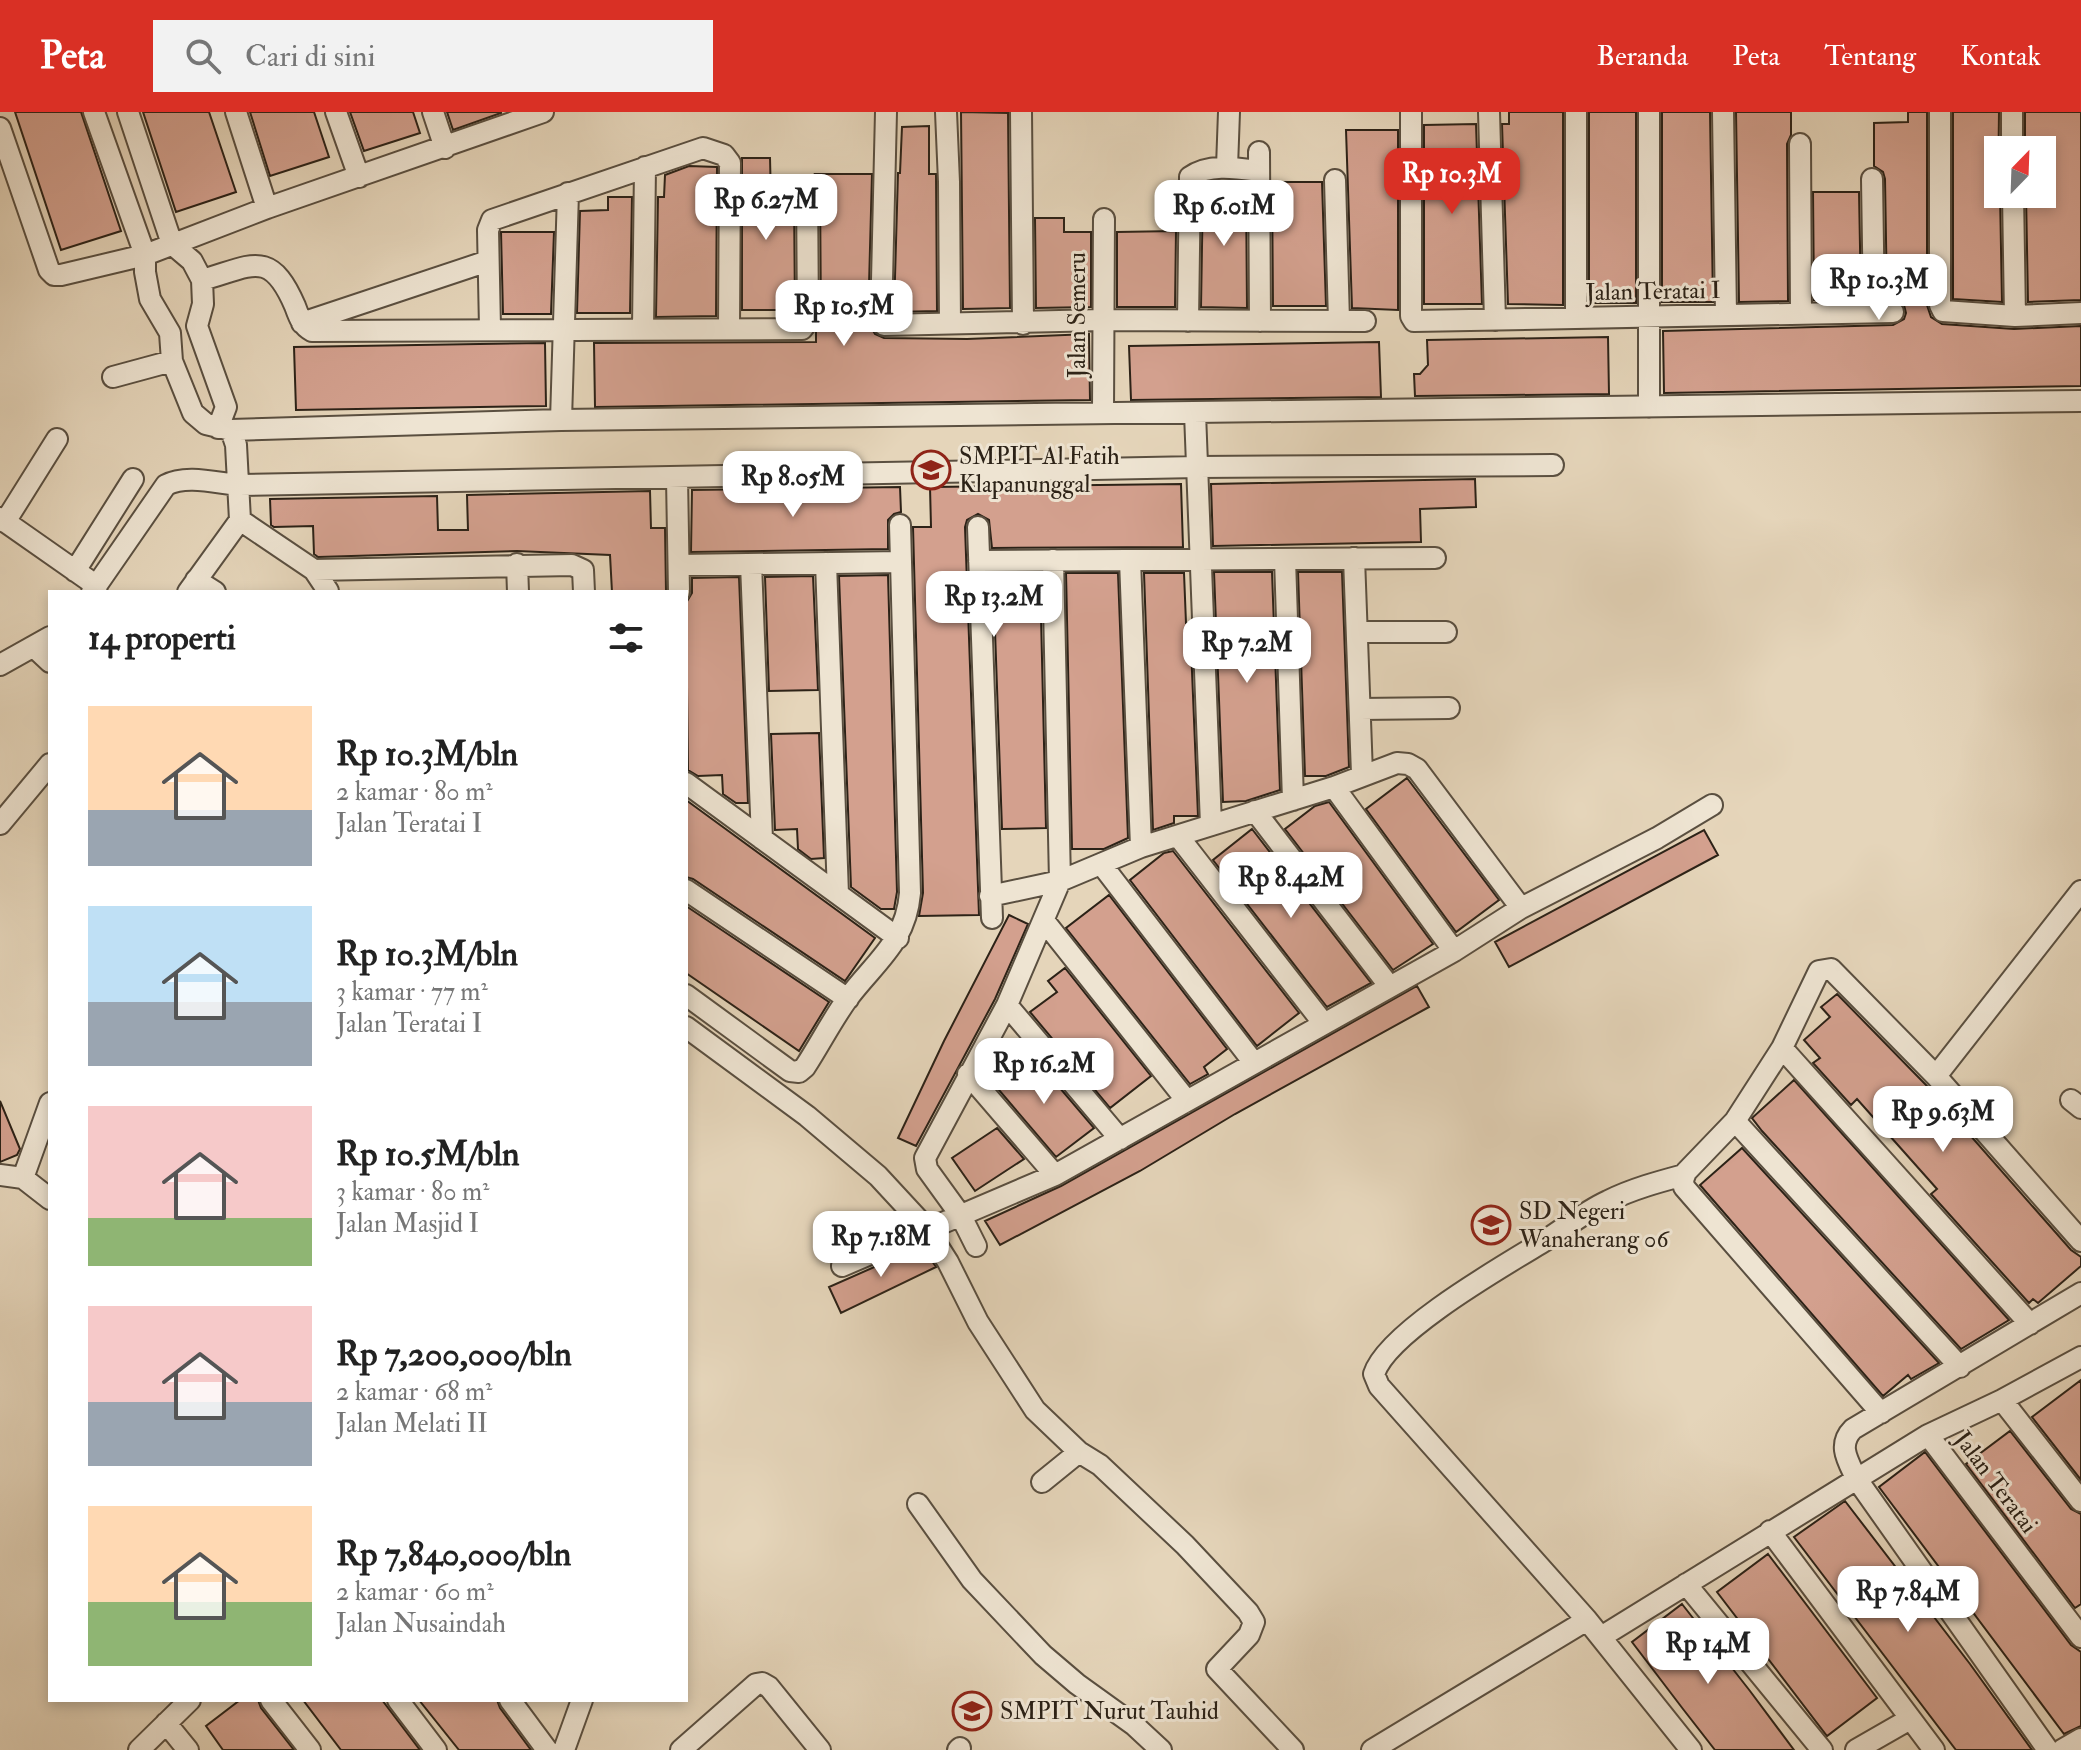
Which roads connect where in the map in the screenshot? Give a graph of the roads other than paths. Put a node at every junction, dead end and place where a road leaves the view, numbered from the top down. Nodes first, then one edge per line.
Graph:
1 (94, 112) edge
2 (128, 112) edge
3 (236, 112) edge
4 (336, 112) edge
5 (433, 112) edge
6 (886, 112) edge
7 (946, 112) edge
8 (1021, 112) edge
9 (1229, 112) edge
10 (1411, 112) edge
11 (1489, 112) edge
12 (1576, 112) edge
13 (1649, 112) edge
14 (1723, 112) edge
15 (1940, 112) edge
16 (2012, 112) edge
17 (534, 113) edge
18 (0, 128) edge
19 (2012, 136) edge
20 (1800, 144) dead end
21 (445, 148) junction
22 (645, 167) junction
23 (1227, 167) junction
24 (359, 177) junction
25 (1872, 179) dead end
26 (1335, 180) dead end
27 (807, 186) dead end
28 (568, 193) junction
29 (267, 208) junction
30 (2013, 208) edge
31 (1104, 219) dead end
32 (172, 244) junction
33 (145, 255) junction
34 (488, 261) junction
35 (202, 280) junction
36 (2081, 313) edge
37 (1801, 314) junction
38 (1726, 315) junction
39 (2015, 316) junction
40 (1647, 317) junction
41 (1576, 318) junction
42 (1103, 320) junction
43 (1495, 320) junction
44 (1188, 321) junction
45 (1260, 321) junction
46 (1339, 321) junction
47 (1365, 321) dead end
48 (302, 323) junction
49 (950, 323) junction
50 (1023, 324) junction
51 (197, 326) junction
52 (490, 328) junction
53 (643, 328) junction
54 (729, 328) junction
55 (566, 329) junction
56 (170, 333) junction
57 (172, 361) junction
58 (113, 377) dead end
59 (2081, 401) edge
60 (1649, 407) junction
61 (1103, 412) junction
62 (1196, 419) junction
63 (561, 420) junction
64 (228, 435) junction
65 (57, 439) dead end
66 (1198, 458) junction
67 (1553, 465) dead end
68 (238, 477) junction
69 (677, 478) junction
70 (133, 479) dead end
71 (2, 520) edge
72 (240, 520) junction
73 (900, 525) dead end
74 (978, 527) dead end
75 (1354, 558) junction
76 (1435, 558) dead end
77 (1201, 559) junction
78 (1285, 559) junction
79 (1053, 560) junction
80 (1130, 560) junction
81 (979, 561) junction
82 (901, 562) junction
83 (826, 563) junction
84 (517, 564) junction
85 (751, 564) junction
86 (679, 565) junction
87 (314, 570) junction
88 (75, 571) junction
89 (192, 586) edge
90 (94, 589) edge
91 (327, 590) edge
92 (518, 590) edge
93 (584, 590) edge
94 (679, 590) edge
95 (1357, 632) junction
96 (1446, 632) dead end
97 (42, 642) edge
98 (0, 665) edge
99 (1449, 708) dead end
100 (1360, 709) junction
101 (48, 766) edge
102 (1362, 774) junction
103 (688, 784) edge
104 (1334, 787) junction
105 (1293, 800) junction
106 (1712, 805) dead end
107 (1255, 811) junction
108 (0, 824) edge
109 (1211, 825) junction
110 (1178, 836) junction
111 (762, 839) junction
112 (1141, 847) junction
113 (1102, 865) junction
114 (1060, 881) junction
115 (688, 891) edge
116 (2081, 891) edge
117 (838, 894) junction
118 (990, 896) junction
119 (1521, 908) junction
120 (992, 918) dead end
121 (1045, 922) junction
122 (898, 938) junction
123 (1454, 951) junction
124 (1390, 987) junction
125 (688, 996) edge
126 (848, 999) junction
127 (1007, 1005) junction
128 (1324, 1024) junction
129 (688, 1028) edge
130 (1782, 1048) junction
131 (1254, 1063) junction
132 (968, 1074) junction
133 (1936, 1076) junction
134 (1187, 1101) junction
135 (48, 1111) edge
136 (1735, 1121) junction
137 (1120, 1139) junction
138 (0, 1175) edge
139 (1055, 1175) junction
140 (1684, 1175) junction
141 (23, 1178) junction
142 (48, 1197) edge
143 (961, 1216) junction
144 (927, 1229) junction
145 (2078, 1233) edge
146 (976, 1246) dead end
147 (842, 1266) dead end
148 (2081, 1293) edge
149 (2030, 1324) junction
150 (2081, 1357) edge
151 (1960, 1367) junction
152 (2002, 1400) junction
153 (1881, 1413) junction
154 (1928, 1435) junction
155 (1079, 1452) junction
156 (1856, 1478) junction
157 (1042, 1482) dead end
158 (2081, 1501) edge
159 (918, 1504) dead end
160 (1770, 1531) junction
161 (1686, 1584) junction
162 (1587, 1620) junction
163 (2080, 1635) edge
164 (1601, 1637) junction
165 (188, 1702) edge
166 (273, 1702) edge
167 (400, 1702) edge
168 (511, 1702) edge
169 (581, 1702) edge
170 (1910, 1719) junction
171 (166, 1723) junction
172 (2081, 1739) edge
173 (139, 1750) edge
174 (188, 1750) edge
175 (310, 1750) edge
176 (436, 1750) edge
177 (547, 1750) edge
178 (564, 1750) edge
179 (681, 1750) edge
180 (820, 1750) edge
181 (1161, 1750) edge
182 (1293, 1750) edge
183 (1372, 1750) edge
184 (1691, 1750) edge
185 (1822, 1750) edge
186 (1856, 1750) edge
187 (1934, 1750) edge
188 (2048, 1750) edge
189 (2062, 1750) edge

1 - 33 street
2 - 32 street
3 - 29 street
4 - 24 street
5 - 21 street
6 - 49 street
7 - 49 street
8 - 50 street
9 - 23 street
10 - 43 street, Jalan Teratai I
11 - 43 street
12 - 41 street
13 - 40 street
14 - 38 street
15 - 39 street
16 - 19 street
17 - 21 street
18 - 33 street
20 - 37 street
21 - 24 street
22 - 28 street
22 - 53 street
22 - 54 street
23 - 44 street
23 - 45 street
24 - 29 street
25 - 37 street, Jalan Teratai I
26 - 46 street
27 - 54 street
28 - 34 street
28 - 55 street
29 - 32 street
30 - 39 street
31 - 42 street, Jalan Semeru
32 - 33 street
32 - 35 street
33 - 56 street
34 - 48 street
34 - 52 street
35 - 48 street
35 - 51 street
36 - 39 street
37 - 38 street, Jalan Teratai I
38 - 40 street, Jalan Teratai I
40 - 41 street, Jalan Teratai I
40 - 60 street
41 - 43 street, Jalan Teratai I
42 - 44 street
42 - 50 street
42 - 61 street, Jalan Semeru
44 - 45 street
45 - 46 street
46 - 47 street
48 - 52 street
49 - 50 street
51 - 56 street
51 - 64 street
52 - 55 street
53 - 54 street
53 - 55 street
55 - 63 street
56 - 57 street
57 - 58 street
57 - 64 street
59 - 60 street
60 - 62 street
61 - 62 street
61 - 63 street
62 - 66 street
63 - 64 street
64 - 68 street
65 - 71 street
66 - 67 street
66 - 69 street
66 - 77 street
68 - 69 street
68 - 72 street
68 - 90 street
69 - 86 street
70 - 88 street
71 - 88 street
72 - 87 street
72 - 89 street
73 - 82 street
74 - 81 street
75 - 76 street
75 - 78 street
75 - 95 street
77 - 78 street
77 - 80 street
77 - 109 street
78 - 105 street
79 - 80 street
79 - 81 street
79 - 114 street
80 - 112 street
81 - 118 street
82 - 83 street
82 - 122 street
83 - 85 street
83 - 117 street
84 - 87 street
84 - 92 street
84 - 93 street
85 - 86 street
85 - 111 street
86 - 94 street
87 - 91 street
88 - 90 street
95 - 96 street
95 - 100 street
97 - 98 street
99 - 100 street
100 - 102 street
101 - 108 street
102 - 104 street
102 - 119 street
103 - 111 street
104 - 105 street
104 - 123 street
105 - 107 street
106 - 119 street
107 - 109 street
107 - 124 street
109 - 110 street
110 - 112 street
110 - 128 street
111 - 117 street
112 - 113 street
113 - 114 street
113 - 131 street
114 - 118 street
114 - 121 street
115 - 126 street
116 - 133 street
117 - 122 street
118 - 120 street
119 - 123 street
121 - 127 street
121 - 134 street
122 - 126 street
123 - 124 street
124 - 128 street
125 - 126 street
127 - 132 street
127 - 137 street
128 - 131 street
129 - 144 street
130 - 133 street
130 - 136 street
130 - 149 street
131 - 134 street
132 - 139 street
132 - 143 street
133 - 145 street
134 - 137 street
135 - 141 street
136 - 140 street
136 - 151 street
137 - 139 street
138 - 141 street
139 - 143 street
140 - 153 street
140 - 162 street
141 - 142 street
143 - 144 street
143 - 146 street
144 - 147 street
144 - 155 street
148 - 149 street
149 - 151 street
150 - 152 street
151 - 153 street
152 - 154 street
152 - 158 street
153 - 156 street
154 - 156 street
154 - 163 street, Jalan Teratai
155 - 157 street
155 - 182 street
156 - 160 street
156 - 188 street
159 - 181 street
160 - 161 street
160 - 170 street
161 - 164 street
161 - 185 street
162 - 164 street
162 - 183 street
164 - 184 street
165 - 171 street
166 - 175 street
167 - 176 street
168 - 177 street
169 - 178 street
170 - 186 street
170 - 187 street
171 - 173 street
171 - 174 street
172 - 189 street
179 - 180 street

